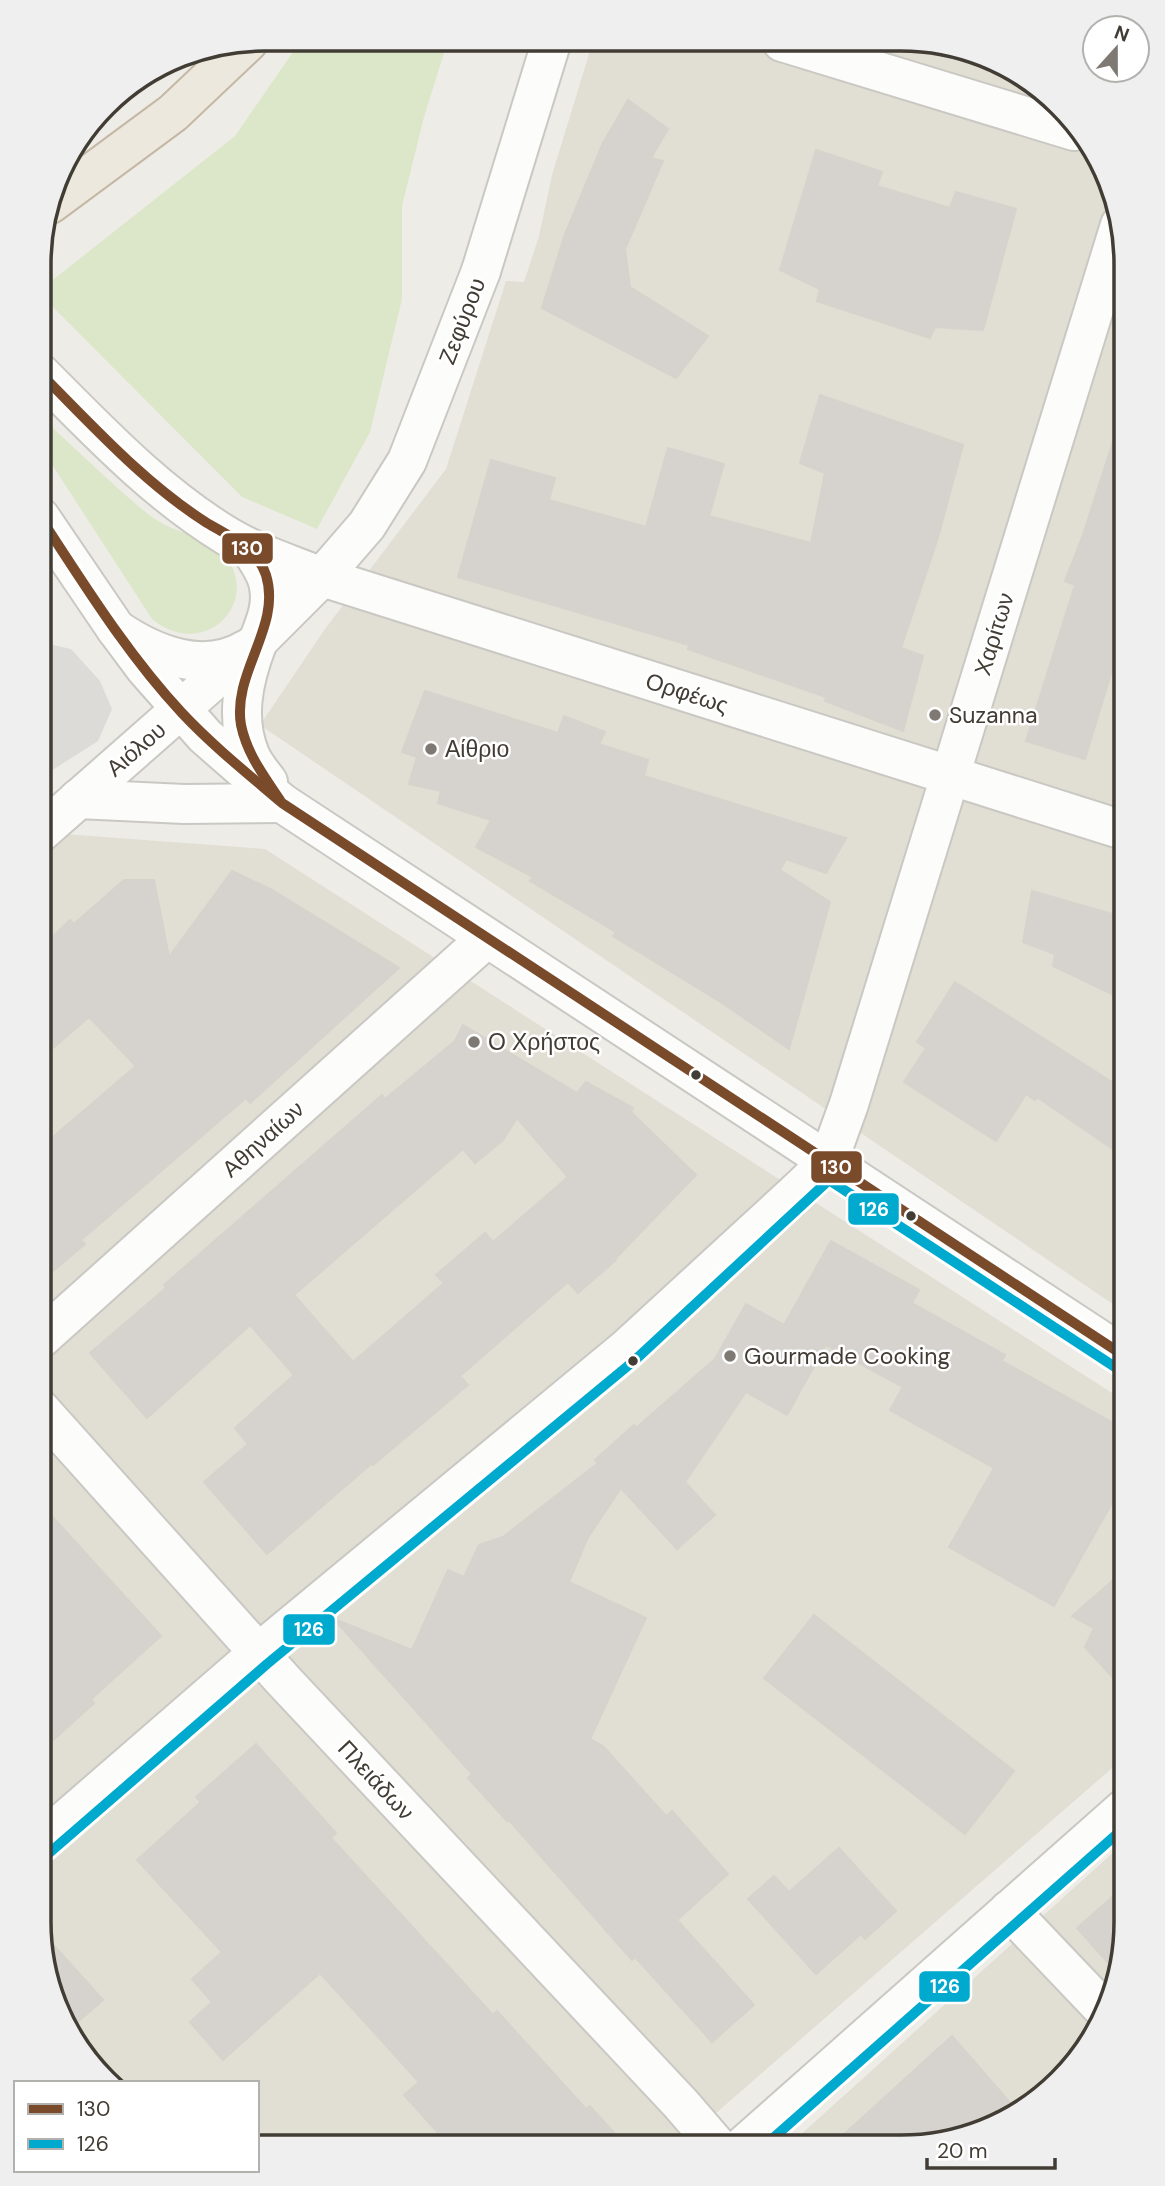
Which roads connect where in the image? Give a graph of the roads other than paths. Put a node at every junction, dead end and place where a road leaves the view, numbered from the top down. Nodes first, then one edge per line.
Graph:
1 (549, 51) edge
2 (812, 51) edge
3 (235, 53) edge
4 (1065, 128) edge
5 (62, 195) edge
6 (1113, 248) edge
7 (51, 384) edge
8 (51, 533) edge
9 (250, 548) junction
10 (321, 577) junction
11 (116, 629) junction
12 (257, 642) junction
13 (180, 710) junction
14 (951, 776) junction
15 (78, 799) junction
16 (282, 803) junction
17 (51, 823) edge
18 (1114, 827) edge
19 (487, 938) junction
20 (828, 1162) junction
21 (51, 1329) edge
22 (1114, 1348) edge
23 (51, 1421) edge
24 (258, 1653) junction
25 (1114, 1818) edge
26 (51, 1833) edge
27 (1009, 1910) junction
28 (1098, 2003) edge
29 (708, 2135) edge
30 (756, 2135) edge

1 - 10 street, Ζεφύρου
2 - 4 street
3 - 5 highway
6 - 14 street, Χαρίτων
7 - 9 street, Ορφέως
8 - 11 street
9 - 10 street, Ορφέως
9 - 12 street
10 - 12 street, Αιόλου
10 - 14 street, Ορφέως
11 - 12 street
11 - 13 street
12 - 13 street, Αιόλου
12 - 16 street
13 - 15 street, Αιόλου
13 - 16 street
14 - 18 street, Ορφέως
14 - 20 street, Χαρίτων
15 - 16 street
15 - 17 street, Αιόλου
16 - 19 street
19 - 20 street
19 - 21 street, Αθηναίων
20 - 22 street
20 - 24 street
23 - 24 street, Πλειάδων
24 - 26 street
24 - 29 street, Πλειάδων
25 - 27 street
27 - 28 street
27 - 30 street

